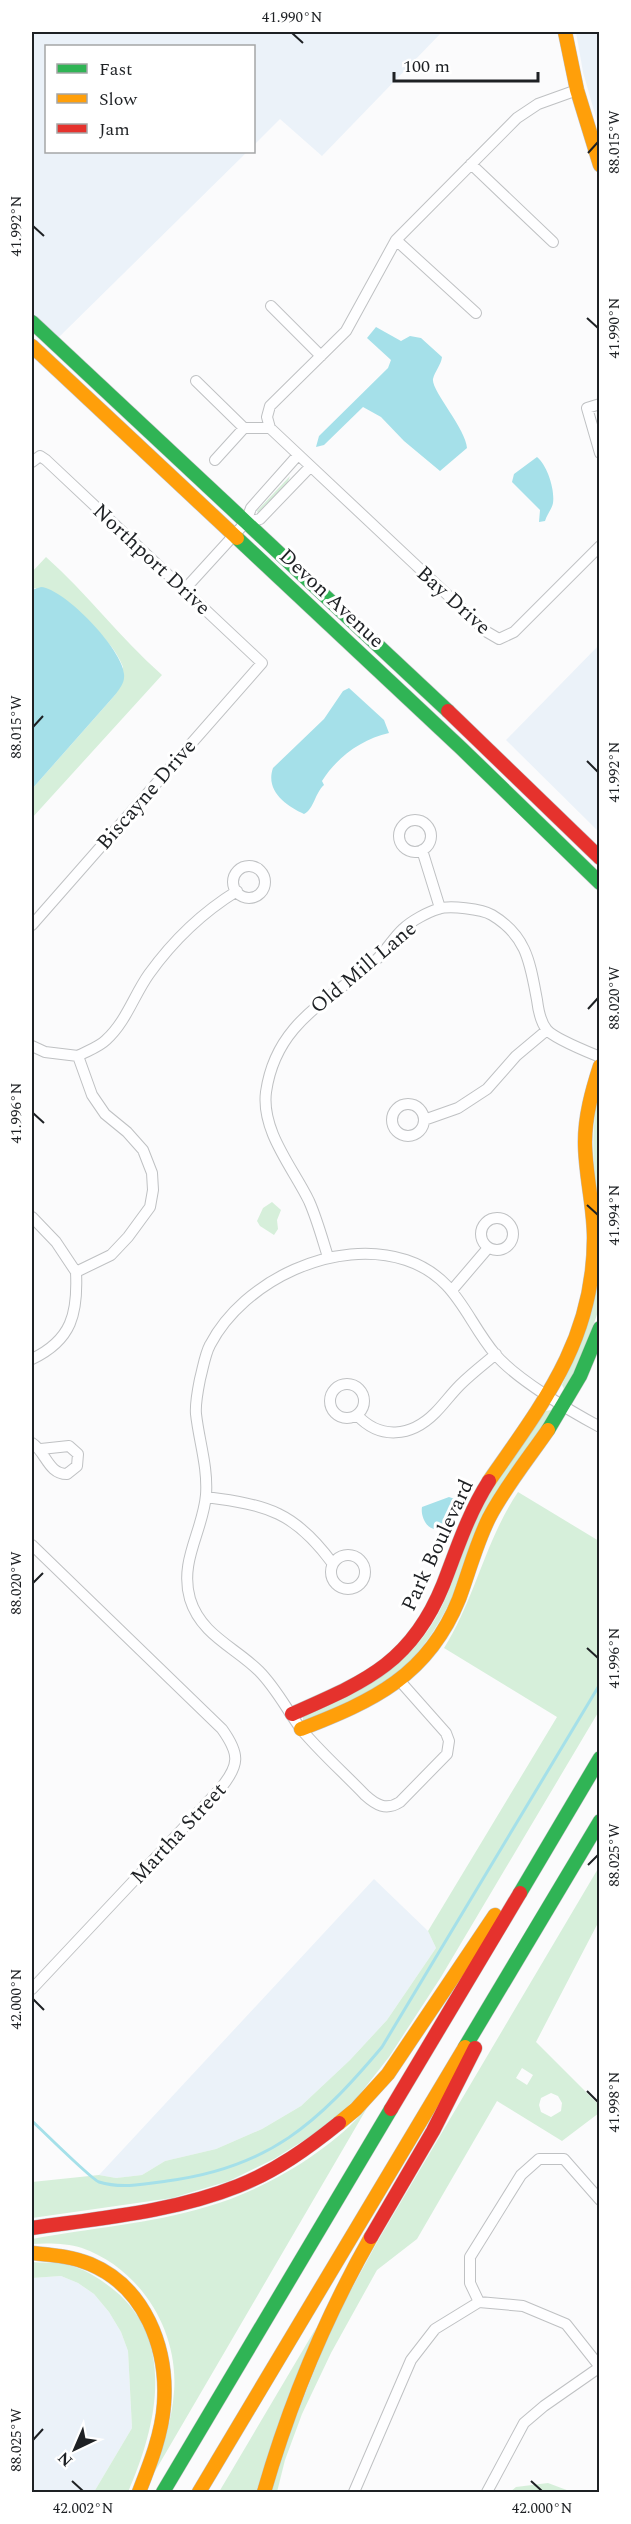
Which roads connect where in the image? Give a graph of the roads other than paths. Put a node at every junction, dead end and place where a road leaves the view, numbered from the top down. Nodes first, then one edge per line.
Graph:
1 (565, 32) edge
2 (577, 90) junction
3 (471, 164) junction
4 (600, 165) edge
5 (396, 240) junction
6 (553, 242) dead end
7 (271, 306) dead end
8 (477, 313) dead end
9 (32, 322) edge
10 (32, 346) edge
11 (321, 356) junction
12 (196, 381) dead end
13 (600, 404) edge
14 (244, 428) junction
15 (270, 428) junction
16 (600, 453) edge
17 (298, 455) junction
18 (36, 459) edge
19 (215, 459) dead end
20 (310, 466) junction
21 (246, 522) junction
22 (234, 535) junction
23 (600, 546) edge
24 (184, 590) junction
25 (262, 663) joint
26 (422, 850) dead end
27 (600, 858) edge
28 (600, 883) edge
29 (237, 891) dead end
30 (440, 908) junction
31 (32, 925) edge
32 (547, 1030) junction
33 (32, 1046) edge
34 (78, 1056) junction
35 (600, 1057) edge
36 (600, 1066) edge
37 (424, 1120) dead end
38 (32, 1217) edge
39 (488, 1248) dead end
40 (328, 1257) junction
41 (76, 1272) junction
42 (453, 1290) junction
43 (600, 1328) edge
44 (496, 1354) junction
45 (32, 1359) edge
46 (548, 1395) junction
47 (565, 1406) junction
48 (357, 1415) dead end
49 (600, 1427) edge
50 (206, 1497) junction
51 (32, 1545) edge
52 (333, 1564) dead end
53 (399, 1680) junction
54 (292, 1714) junction
55 (301, 1729) junction
56 (600, 1758) edge
57 (564, 1818) junction
58 (600, 1821) edge
59 (32, 1989) edge
60 (501, 1989) junction
61 (600, 2200) edge
62 (32, 2228) edge
63 (32, 2253) edge
64 (479, 2302) junction
65 (600, 2367) edge
66 (139, 2493) edge
67 (163, 2493) edge
68 (199, 2493) edge
69 (264, 2493) edge
70 (354, 2493) edge
71 (487, 2493) edge

1 - 2 main road
2 - 3 street
2 - 4 main road
3 - 5 street
3 - 6 street
5 - 8 street
5 - 11 street
7 - 11 street
9 - 21 main road, Devon Avenue
10 - 22 main road, Devon Avenue
11 - 15 street
12 - 14 street
13 - 16 street
14 - 15 street
14 - 19 street
15 - 17 street, Bay Drive
17 - 20 street, Bay Drive
17 - 21 street
18 - 24 street, Northport Drive
20 - 21 street
20 - 23 street, Bay Drive
21 - 22 street
21 - 27 main road, Devon Avenue
22 - 24 street
22 - 28 main road, Devon Avenue
24 - 25 street, Northport Drive
25 - 31 street, Biscayne Drive
26 - 30 street
29 - 34 street
30 - 32 street
30 - 40 street, Old Mill Lane
32 - 35 street
32 - 37 street
33 - 34 street
34 - 41 street
36 - 46 main road, Park Boulevard
38 - 41 street
39 - 42 street
40 - 42 street
40 - 50 street
41 - 45 street
42 - 44 street
43 - 47 main road, Park Boulevard
44 - 46 street
44 - 48 street
46 - 47 street
46 - 54 main road, Park Boulevard
47 - 49 street
47 - 53 main road, Park Boulevard
50 - 52 street
50 - 54 street
51 - 59 street, Martha Street
53 - 55 main road, Park Boulevard
53 - 55 street
54 - 55 street
56 - 57 main road
57 - 62 main road
57 - 67 main road
58 - 60 main road
60 - 68 main road
60 - 69 main road
61 - 64 street
63 - 66 main road
64 - 65 street
64 - 70 street
65 - 71 street

